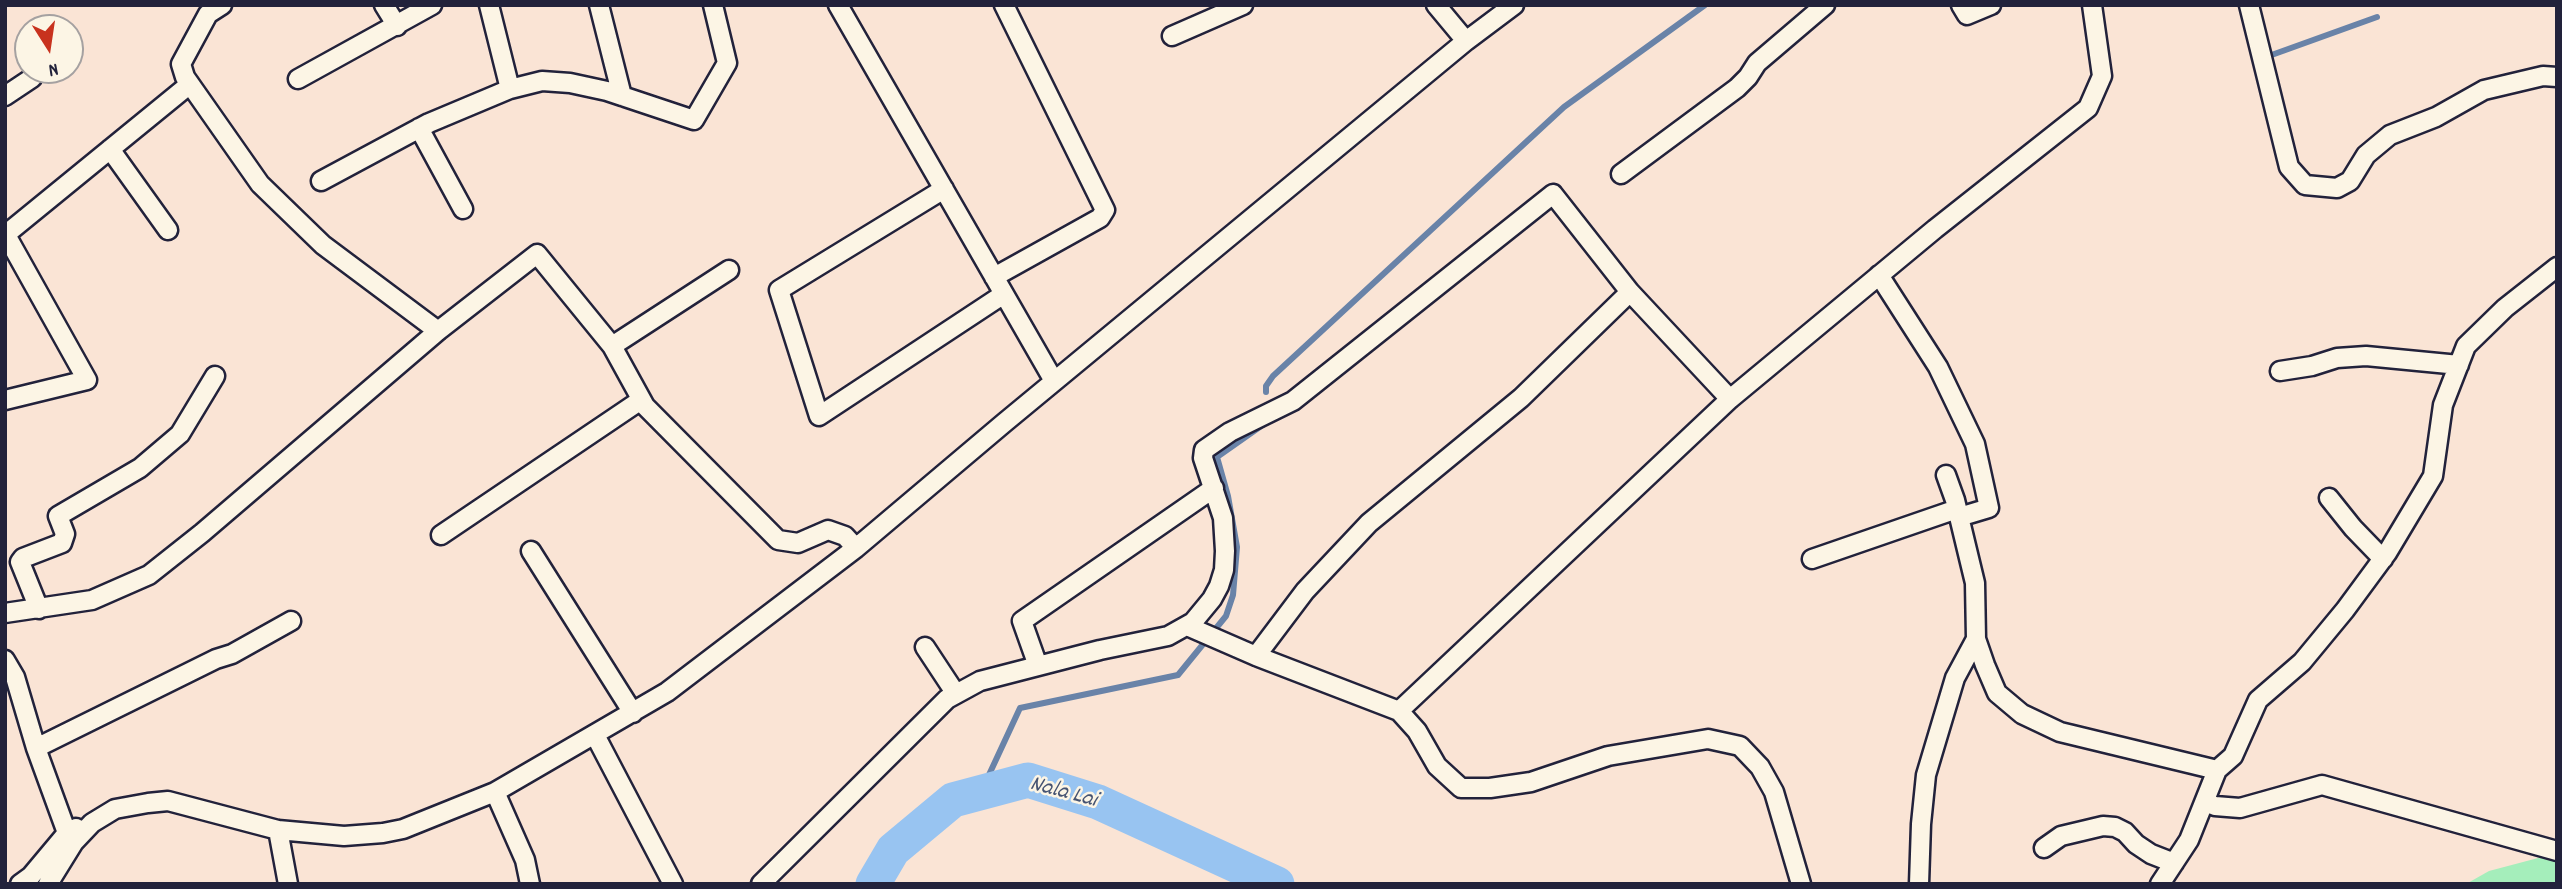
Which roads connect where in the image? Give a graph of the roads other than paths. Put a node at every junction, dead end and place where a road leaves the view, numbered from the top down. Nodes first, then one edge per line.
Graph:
1 (384, 5) edge
2 (432, 5) edge
3 (489, 5) edge
4 (599, 5) edge
5 (713, 5) edge
6 (838, 5) edge
7 (1004, 5) edge
8 (1243, 5) edge
9 (1436, 5) edge
10 (1514, 5) edge
11 (1825, 5) edge
12 (1961, 5) edge
13 (1991, 5) edge
14 (2092, 5) edge
15 (2249, 5) edge
16 (211, 8) edge
17 (1212, 12) edge
18 (397, 26) junction
19 (1172, 36) dead end
20 (1466, 41) junction
21 (2557, 77) edge
22 (299, 79) dead end
23 (23, 84) edge
24 (190, 84) junction
25 (510, 89) junction
26 (5, 96) edge
27 (622, 96) junction
28 (419, 128) junction
29 (110, 149) junction
30 (1621, 174) dead end
31 (321, 181) dead end
32 (944, 189) junction
33 (463, 209) dead end
34 (168, 230) dead end
35 (6, 235) edge
36 (2557, 267) edge
37 (729, 270) dead end
38 (1879, 275) junction
39 (994, 277) junction
40 (1630, 292) junction
41 (1004, 294) junction
42 (438, 331) junction
43 (612, 346) junction
44 (2459, 365) junction
45 (2280, 370) dead end
46 (215, 376) dead end
47 (1054, 381) junction
48 (1730, 399) junction
49 (5, 400) edge
50 (641, 400) junction
51 (1946, 475) dead end
52 (1214, 488) junction
53 (2329, 498) dead end
54 (1958, 513) junction
55 (440, 535) dead end
56 (856, 548) junction
57 (531, 551) dead end
58 (1812, 559) dead end
59 (2383, 559) junction
60 (39, 609) junction
61 (5, 613) edge
62 (291, 621) dead end
63 (1187, 626) junction
64 (1976, 639) junction
65 (925, 647) dead end
66 (1256, 656) junction
67 (5, 660) edge
68 (1038, 666) junction
69 (956, 694) junction
70 (1399, 711) junction
71 (633, 713) junction
72 (595, 735) junction
73 (36, 748) junction
74 (2217, 771) junction
75 (495, 792) junction
76 (2204, 802) junction
77 (92, 823) junction
78 (278, 830) junction
79 (67, 833) junction
80 (2044, 848) dead end
81 (2557, 851) edge
82 (2174, 863) junction
83 (20, 884) edge
84 (48, 884) edge
85 (288, 884) edge
86 (530, 884) edge
87 (673, 884) edge
88 (761, 884) edge
89 (1801, 884) edge
90 (1919, 884) edge
91 (2160, 884) edge

1 - 18 street
2 - 18 street
3 - 25 street
4 - 27 street
5 - 27 street
6 - 32 street
7 - 39 street
8 - 17 street
9 - 20 street
10 - 20 street
11 - 30 street
12 - 13 street
14 - 38 street
15 - 21 street
16 - 24 street
17 - 19 street
18 - 22 street
20 - 47 street
23 - 26 street
24 - 29 street
24 - 42 street
25 - 27 street
25 - 28 street
28 - 31 street
28 - 33 street
29 - 34 street
29 - 35 street
32 - 39 street
32 - 41 street
35 - 49 street
36 - 44 street
37 - 43 street
38 - 48 street
38 - 54 street
39 - 41 street
40 - 48 street
40 - 52 street
40 - 66 street
41 - 47 street
42 - 43 street
42 - 60 street
43 - 50 street
44 - 45 street
44 - 59 street
46 - 60 street
47 - 56 street
48 - 70 street
50 - 55 street
50 - 56 street
51 - 54 street
52 - 63 street
52 - 68 street
53 - 59 street
54 - 58 street
54 - 64 street
56 - 71 street
57 - 71 street
59 - 74 street
60 - 61 street
62 - 73 street
63 - 66 street
63 - 68 street
64 - 74 street
64 - 90 street
65 - 69 street
66 - 70 street
67 - 73 street
68 - 69 street
69 - 88 street
70 - 89 street
71 - 72 street
72 - 75 street
72 - 87 street
73 - 79 street
74 - 76 street
75 - 78 street
75 - 86 street
76 - 81 street
76 - 82 street
77 - 78 street
77 - 79 street
77 - 84 street
78 - 85 street
79 - 83 street
80 - 82 street
82 - 91 street

